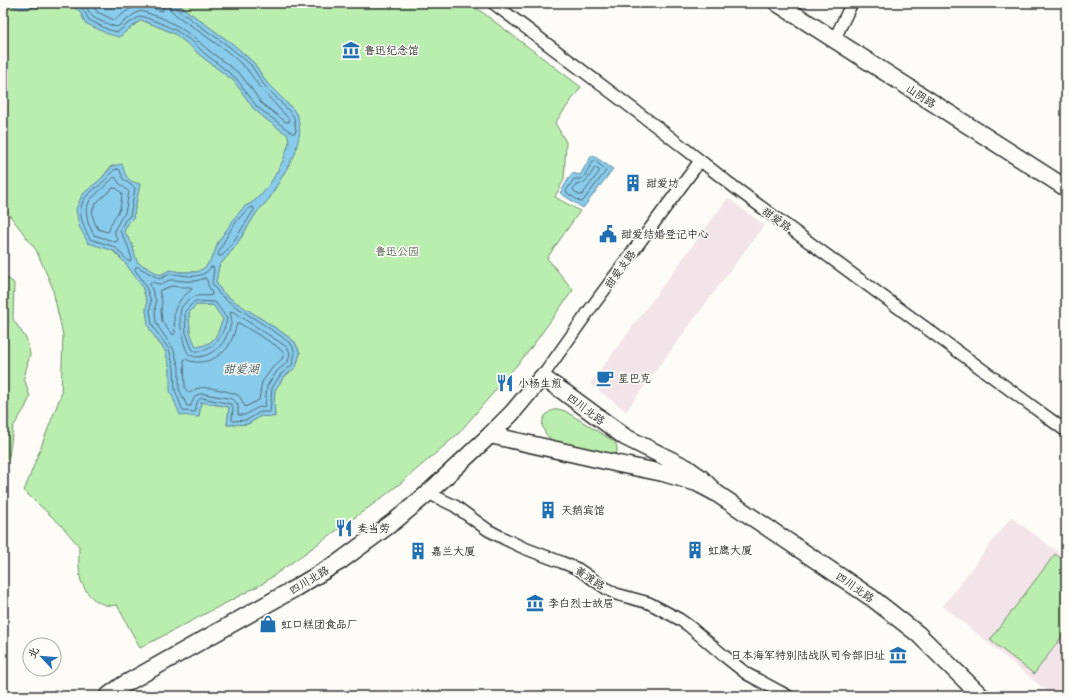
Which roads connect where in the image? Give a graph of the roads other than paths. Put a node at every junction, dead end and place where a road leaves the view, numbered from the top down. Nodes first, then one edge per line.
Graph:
1 (492, 3) edge
2 (777, 3) edge
3 (852, 3) edge
4 (834, 40) junction
5 (700, 162) junction
6 (1066, 188) edge
7 (542, 377) junction
8 (1066, 431) edge
9 (490, 435) junction
10 (625, 437) junction
11 (619, 464) junction
12 (428, 493) junction
13 (716, 493) junction
14 (108, 696) edge
15 (788, 696) edge
16 (981, 696) edge

1 - 5 street, 甜爱路
2 - 4 main road, 山阴路
3 - 4 street
4 - 6 main road, 山阴路
5 - 7 street, 甜爱支路
5 - 8 street, 甜爱路
7 - 9 main road, 四川北路
7 - 10 main road, 四川北路
9 - 11 main road, 四川北路
9 - 12 main road, 四川北路
10 - 11 main road
10 - 13 main road, 四川北路
11 - 13 main road, 四川北路
12 - 14 main road, 四川北路
12 - 15 street, 黄渡路
13 - 16 main road, 四川北路

